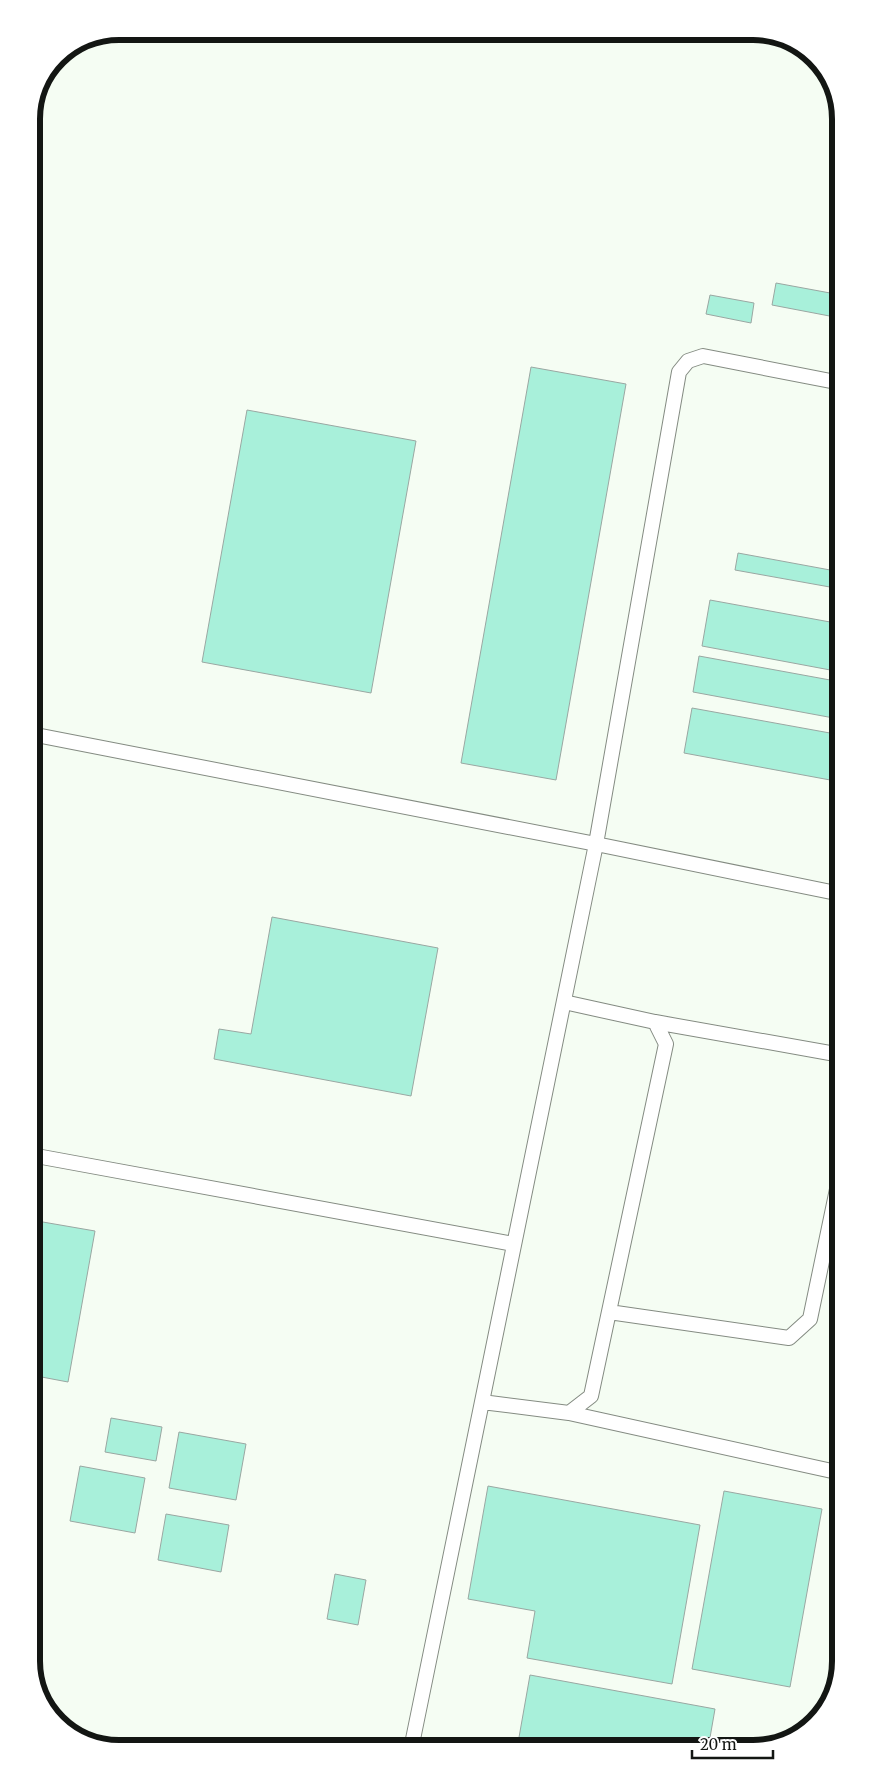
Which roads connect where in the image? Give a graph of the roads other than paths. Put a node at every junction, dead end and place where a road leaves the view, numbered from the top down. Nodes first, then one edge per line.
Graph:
1 (832, 381) edge
2 (40, 736) edge
3 (596, 844) junction
4 (832, 892) edge
5 (564, 1002) junction
6 (655, 1022) junction
7 (832, 1053) edge
8 (40, 1157) edge
9 (832, 1213) edge
10 (514, 1244) junction
11 (608, 1312) junction
12 (482, 1402) junction
13 (569, 1413) junction
14 (832, 1471) edge
15 (413, 1740) edge

1 - 3 lane
2 - 3 lane
3 - 4 lane
3 - 5 lane
5 - 6 lane
5 - 10 lane
6 - 7 lane
6 - 11 lane
8 - 10 lane
9 - 11 lane
10 - 12 lane
11 - 13 lane
12 - 13 lane
12 - 15 lane
13 - 14 lane

